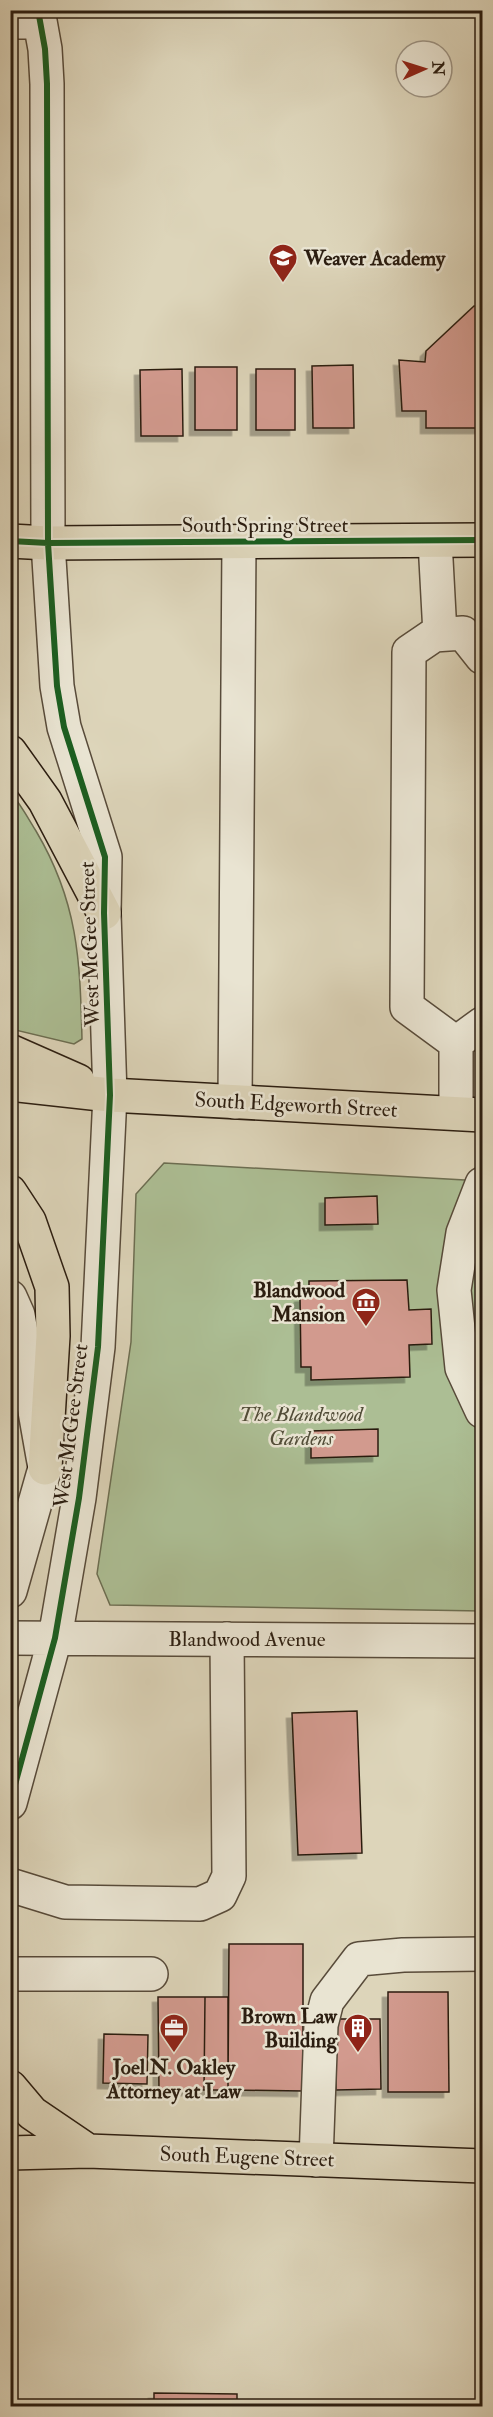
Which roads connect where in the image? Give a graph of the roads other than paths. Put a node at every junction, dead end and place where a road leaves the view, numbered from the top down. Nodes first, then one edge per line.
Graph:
1 (29, 18) edge
2 (435, 540) junction
3 (483, 540) edge
4 (10, 541) edge
5 (239, 542) junction
6 (48, 543) junction
7 (10, 551) edge
8 (440, 634) junction
9 (483, 657) edge
10 (10, 752) edge
11 (104, 913) junction
12 (483, 1024) edge
13 (456, 1043) junction
14 (10, 1052) edge
15 (10, 1084) edge
16 (110, 1095) junction
17 (235, 1102) junction
18 (469, 1114) edge
19 (483, 1184) edge
20 (10, 1192) edge
21 (10, 1297) edge
22 (483, 1411) edge
23 (45, 1468) junction
24 (10, 1591) edge
25 (10, 1638) edge
26 (55, 1638) junction
27 (227, 1639) junction
28 (483, 1641) edge
29 (10, 1803) edge
30 (10, 1885) edge
31 (483, 1954) edge
32 (10, 1974) edge
33 (151, 1974) dead end
34 (10, 2087) edge
35 (88, 2151) junction
36 (10, 2153) edge
37 (316, 2160) junction
38 (483, 2166) edge

1 - 6 street, West McGee Street
2 - 3 main road, South Spring Street
2 - 5 main road, South Spring Street
2 - 8 street
4 - 6 main road
5 - 6 main road, South Spring Street
5 - 17 street
6 - 7 main road
6 - 11 street, West McGee Street
8 - 9 street
8 - 13 street
10 - 11 main road
11 - 16 street, West McGee Street
12 - 13 street
13 - 18 street
14 - 16 main road
15 - 16 main road, South Edgeworth Street
16 - 17 main road, South Edgeworth Street
16 - 26 street, West McGee Street
17 - 18 main road, South Edgeworth Street
19 - 22 street
20 - 23 main road
21 - 23 street
23 - 24 street, West McGee Street
25 - 26 street, Blandwood Avenue
26 - 27 street, Blandwood Avenue
26 - 29 street, West McGee Street
27 - 28 street, Blandwood Avenue
27 - 30 street
31 - 37 street
32 - 33 street
34 - 35 main road
35 - 36 main road, South Eugene Street
35 - 37 main road, South Eugene Street
37 - 38 main road, South Eugene Street

